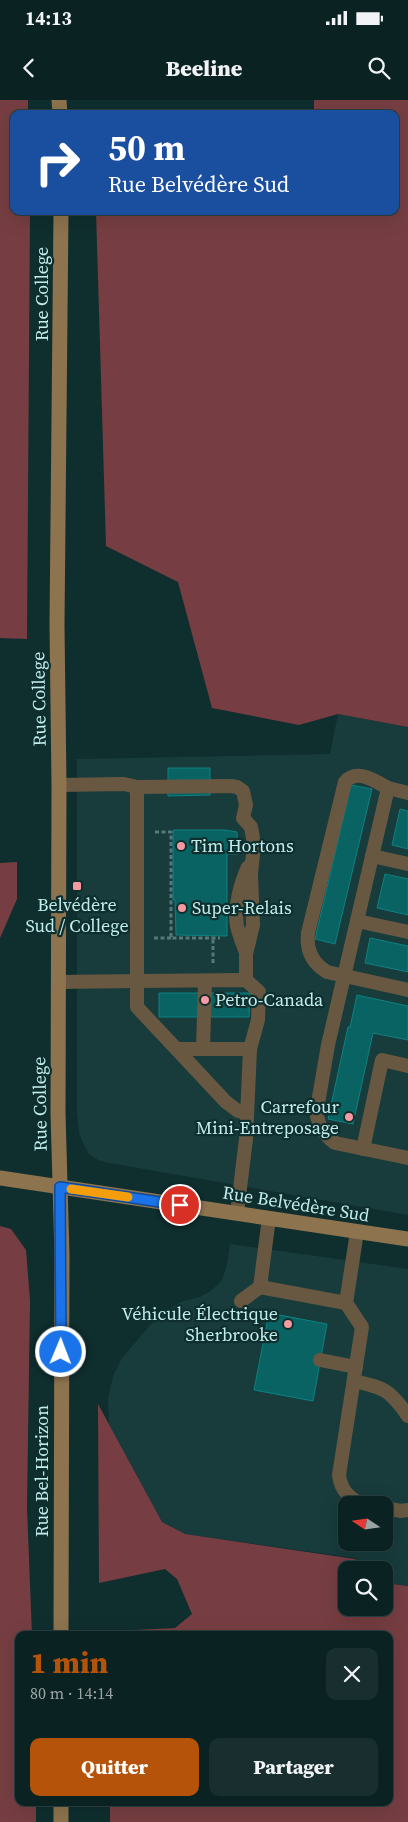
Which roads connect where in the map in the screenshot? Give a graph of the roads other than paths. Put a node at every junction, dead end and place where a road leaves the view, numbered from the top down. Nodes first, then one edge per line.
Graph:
1 (61, 215) edge
2 (59, 785) junction
3 (137, 787) junction
4 (388, 788) junction
5 (408, 793) edge
6 (372, 856) junction
7 (408, 864) edge
8 (357, 920) junction
9 (408, 932) edge
10 (344, 976) junction
11 (205, 980) junction
12 (246, 980) junction
13 (137, 981) junction
14 (58, 982) junction
15 (408, 990) edge
16 (176, 1049) junction
17 (203, 1049) junction
18 (250, 1049) junction
19 (408, 1066) edge
20 (247, 1113) junction
21 (363, 1149) junction
22 (408, 1158) edge
23 (0, 1178) edge
24 (60, 1187) junction
25 (237, 1214) junction
26 (269, 1218) junction
27 (357, 1232) junction
28 (408, 1239) edge
29 (260, 1287) junction
30 (241, 1301) dead end
31 (346, 1303) junction
32 (320, 1360) dead end
33 (356, 1367) junction
34 (354, 1381) junction
35 (408, 1416) edge
36 (349, 1496) edge
37 (393, 1510) edge
38 (408, 1510) edge
39 (61, 1631) edge
40 (61, 1806) edge
41 (61, 1822) edge

1 - 2 street, Rue College
2 - 3 lane
2 - 14 street, Rue College
3 - 12 lane
3 - 13 lane
4 - 5 lane
4 - 6 lane
4 - 10 lane
6 - 7 lane
6 - 8 lane
8 - 9 lane
8 - 10 lane
10 - 15 lane
10 - 21 lane
11 - 12 lane
11 - 13 lane
11 - 17 lane
12 - 18 lane
13 - 14 lane
13 - 16 lane
14 - 24 street, Rue College
16 - 17 lane
16 - 20 lane
17 - 18 lane
18 - 20 lane
19 - 21 lane
20 - 25 lane
21 - 22 lane
23 - 24 street, Rue Belvédère Sud
24 - 25 street, Rue Belvédère Sud
24 - 39 street, Rue Bel-Horizon
25 - 26 street, Rue Belvédère Sud
26 - 27 street, Rue Belvédère Sud
26 - 29 lane
27 - 28 street, Rue Belvédère Sud
27 - 31 lane
29 - 30 lane
29 - 31 lane
31 - 33 lane
32 - 33 lane
33 - 34 lane
34 - 35 lane
34 - 36 lane
37 - 38 lane
40 - 41 street

